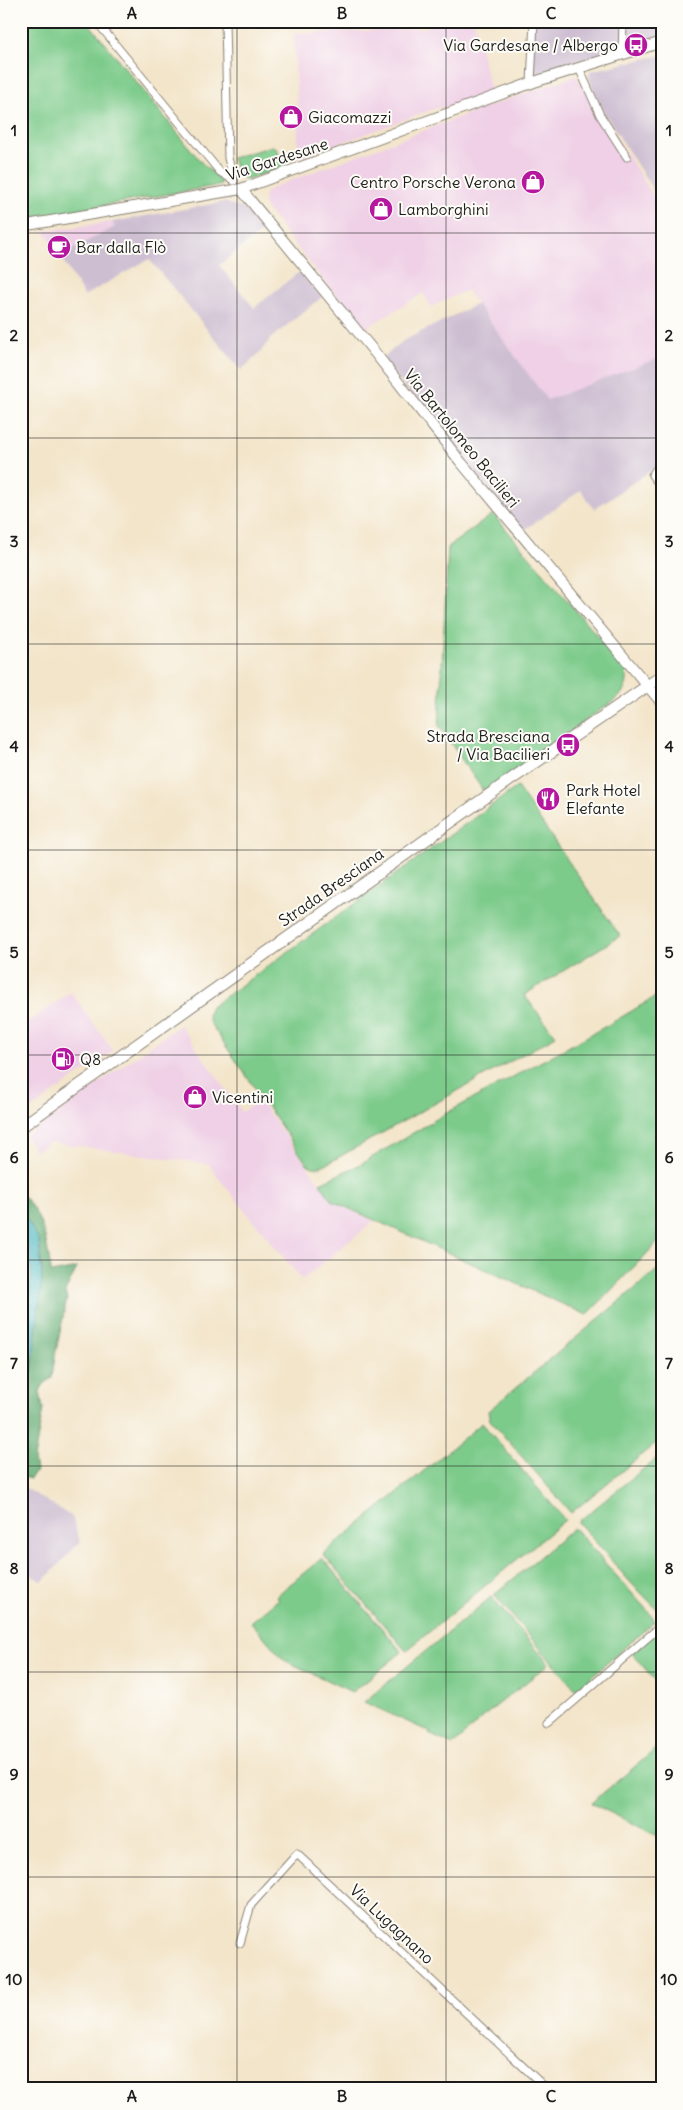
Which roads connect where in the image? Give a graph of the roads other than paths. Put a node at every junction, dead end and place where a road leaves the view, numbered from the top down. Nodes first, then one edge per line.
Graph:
1 (96, 21) edge
2 (225, 21) edge
3 (534, 21) edge
4 (623, 21) edge
5 (662, 42) edge
6 (622, 54) junction
7 (579, 68) junction
8 (531, 83) junction
9 (627, 157) dead end
10 (233, 180) junction
11 (241, 189) junction
12 (21, 226) edge
13 (662, 461) edge
14 (662, 488) edge
15 (662, 676) edge
16 (648, 685) junction
17 (662, 703) edge
18 (21, 1127) edge
19 (662, 1625) edge
20 (549, 1723) dead end
21 (240, 1943) dead end
22 (547, 2089) edge

1 - 10 street
2 - 10 street
3 - 8 street
4 - 6 street
5 - 6 main road, Via Gardesane
6 - 7 main road, Via Gardesane
7 - 8 main road, Via Gardesane
7 - 9 street
8 - 11 main road, Via Gardesane
10 - 11 street
11 - 12 main road, Via Gardesane
11 - 16 main road, Via Bartolomeo Bacilieri
13 - 14 street
15 - 16 main road, Strada Bresciana
16 - 17 main road, Via Bartolomeo Bacilieri
16 - 18 main road, Strada Bresciana
19 - 20 street
21 - 22 street, Via Lugagnano

